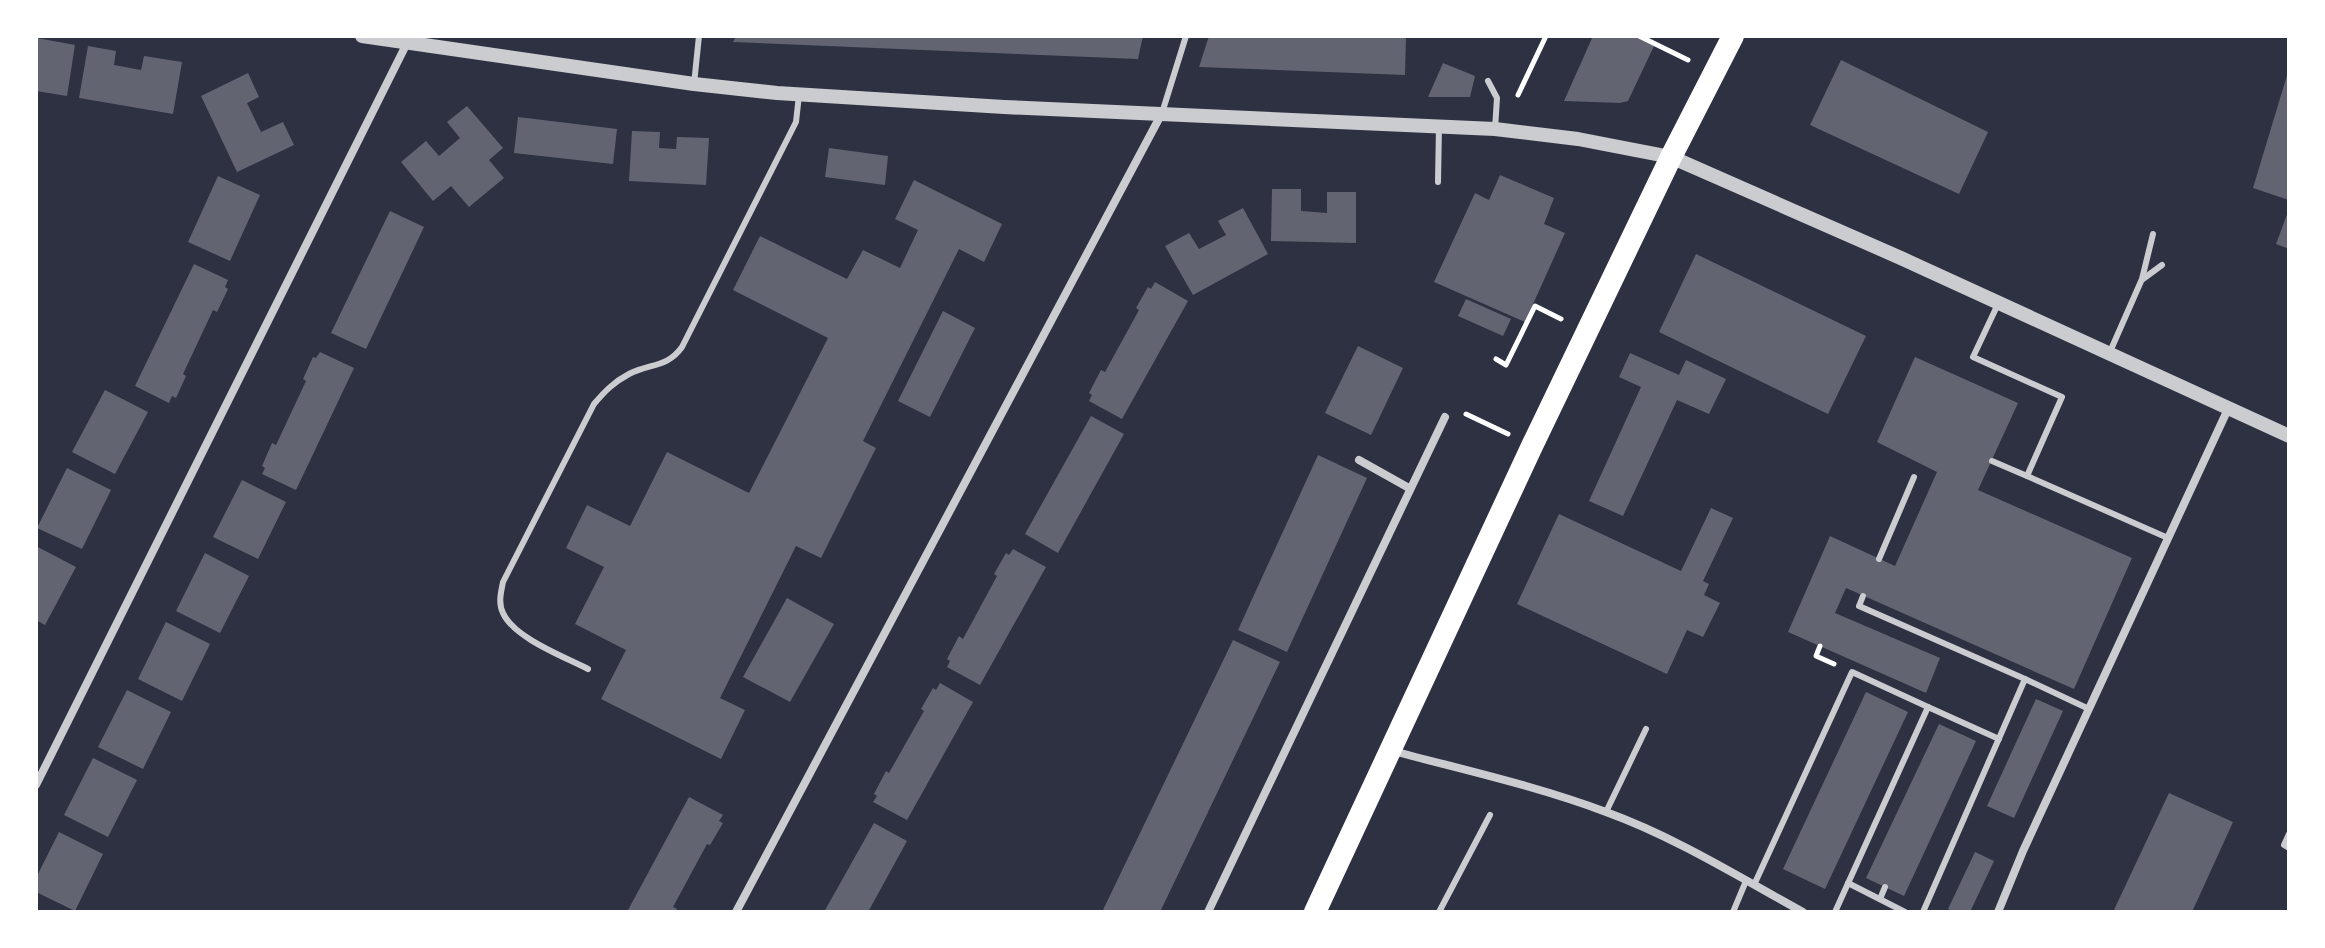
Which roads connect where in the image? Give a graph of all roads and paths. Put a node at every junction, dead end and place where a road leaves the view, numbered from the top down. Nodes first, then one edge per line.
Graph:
1 (362, 36) edge
2 (699, 36) edge
3 (1186, 36) edge
4 (1546, 36) edge
5 (1639, 36) edge
6 (1733, 36) edge
7 (407, 43) junction
8 (1715, 73) junction
9 (1488, 81) dead end
10 (694, 84) junction
11 (799, 95) junction
12 (1162, 113) junction
13 (1439, 126) junction
14 (1495, 129) junction
15 (1515, 131) junction
16 (1671, 157) junction
17 (1438, 182) dead end
18 (2153, 234) dead end
19 (2162, 265) dead end
20 (2142, 279) junction
21 (1998, 303) junction
22 (1587, 332) junction
23 (2109, 354) junction
24 (1496, 359) dead end
25 (2228, 409) junction
26 (1445, 417) joint
27 (2288, 432) edge
28 (1532, 446) junction
29 (1359, 460) dead end
30 (1992, 461) dead end
31 (2027, 476) junction
32 (1914, 477) dead end
33 (1409, 488) junction
34 (2168, 538) junction
35 (1879, 559) dead end
36 (1863, 596) dead end
37 (1856, 662) dead end
38 (588, 669) dead end
39 (1852, 672) junction
40 (2036, 672) dead end
41 (2029, 681) junction
42 (1928, 707) junction
43 (2089, 709) junction
44 (1646, 729) dead end
45 (1999, 739) junction
46 (1389, 750) junction
47 (36, 785) edge
48 (1606, 812) junction
49 (1490, 815) dead end
50 (2289, 834) edge
51 (2289, 848) edge
52 (1750, 883) junction
53 (1848, 883) junction
54 (1885, 887) dead end
55 (1880, 899) junction
56 (736, 912) edge
57 (1208, 912) edge
58 (1315, 912) edge
59 (1439, 912) edge
60 (1733, 912) edge
61 (1803, 912) edge
62 (1835, 912) edge
63 (1905, 912) edge
64 (1923, 912) edge
65 (1998, 912) edge

1 - 7 street
2 - 10 lane
3 - 12 lane
4 - 15 path
5 - 8 path
6 - 8 highway
7 - 10 street
7 - 47 street
8 - 16 highway
9 - 14 lane
10 - 11 street
11 - 12 street
11 - 38 lane
12 - 13 street
12 - 56 street
13 - 14 street
13 - 17 lane
14 - 15 street
15 - 16 street
16 - 21 street
16 - 22 highway
18 - 20 lane
19 - 20 lane
20 - 23 lane
21 - 23 street
21 - 31 lane
22 - 24 path
22 - 28 highway
23 - 25 street
25 - 27 street
25 - 34 street
26 - 28 path
26 - 33 street
28 - 46 highway
29 - 33 street
30 - 31 lane
31 - 34 lane
32 - 35 lane
33 - 57 street
34 - 43 street
36 - 41 lane
37 - 39 lane
39 - 42 lane
39 - 52 lane
40 - 41 lane
41 - 43 lane
41 - 45 lane
42 - 45 lane
42 - 53 lane
43 - 65 street
44 - 48 lane
45 - 64 lane
46 - 48 street
46 - 58 highway
48 - 52 street
49 - 59 lane
50 - 51 lane
52 - 60 lane
52 - 61 street
53 - 55 lane
53 - 62 lane
54 - 55 lane
55 - 63 lane

